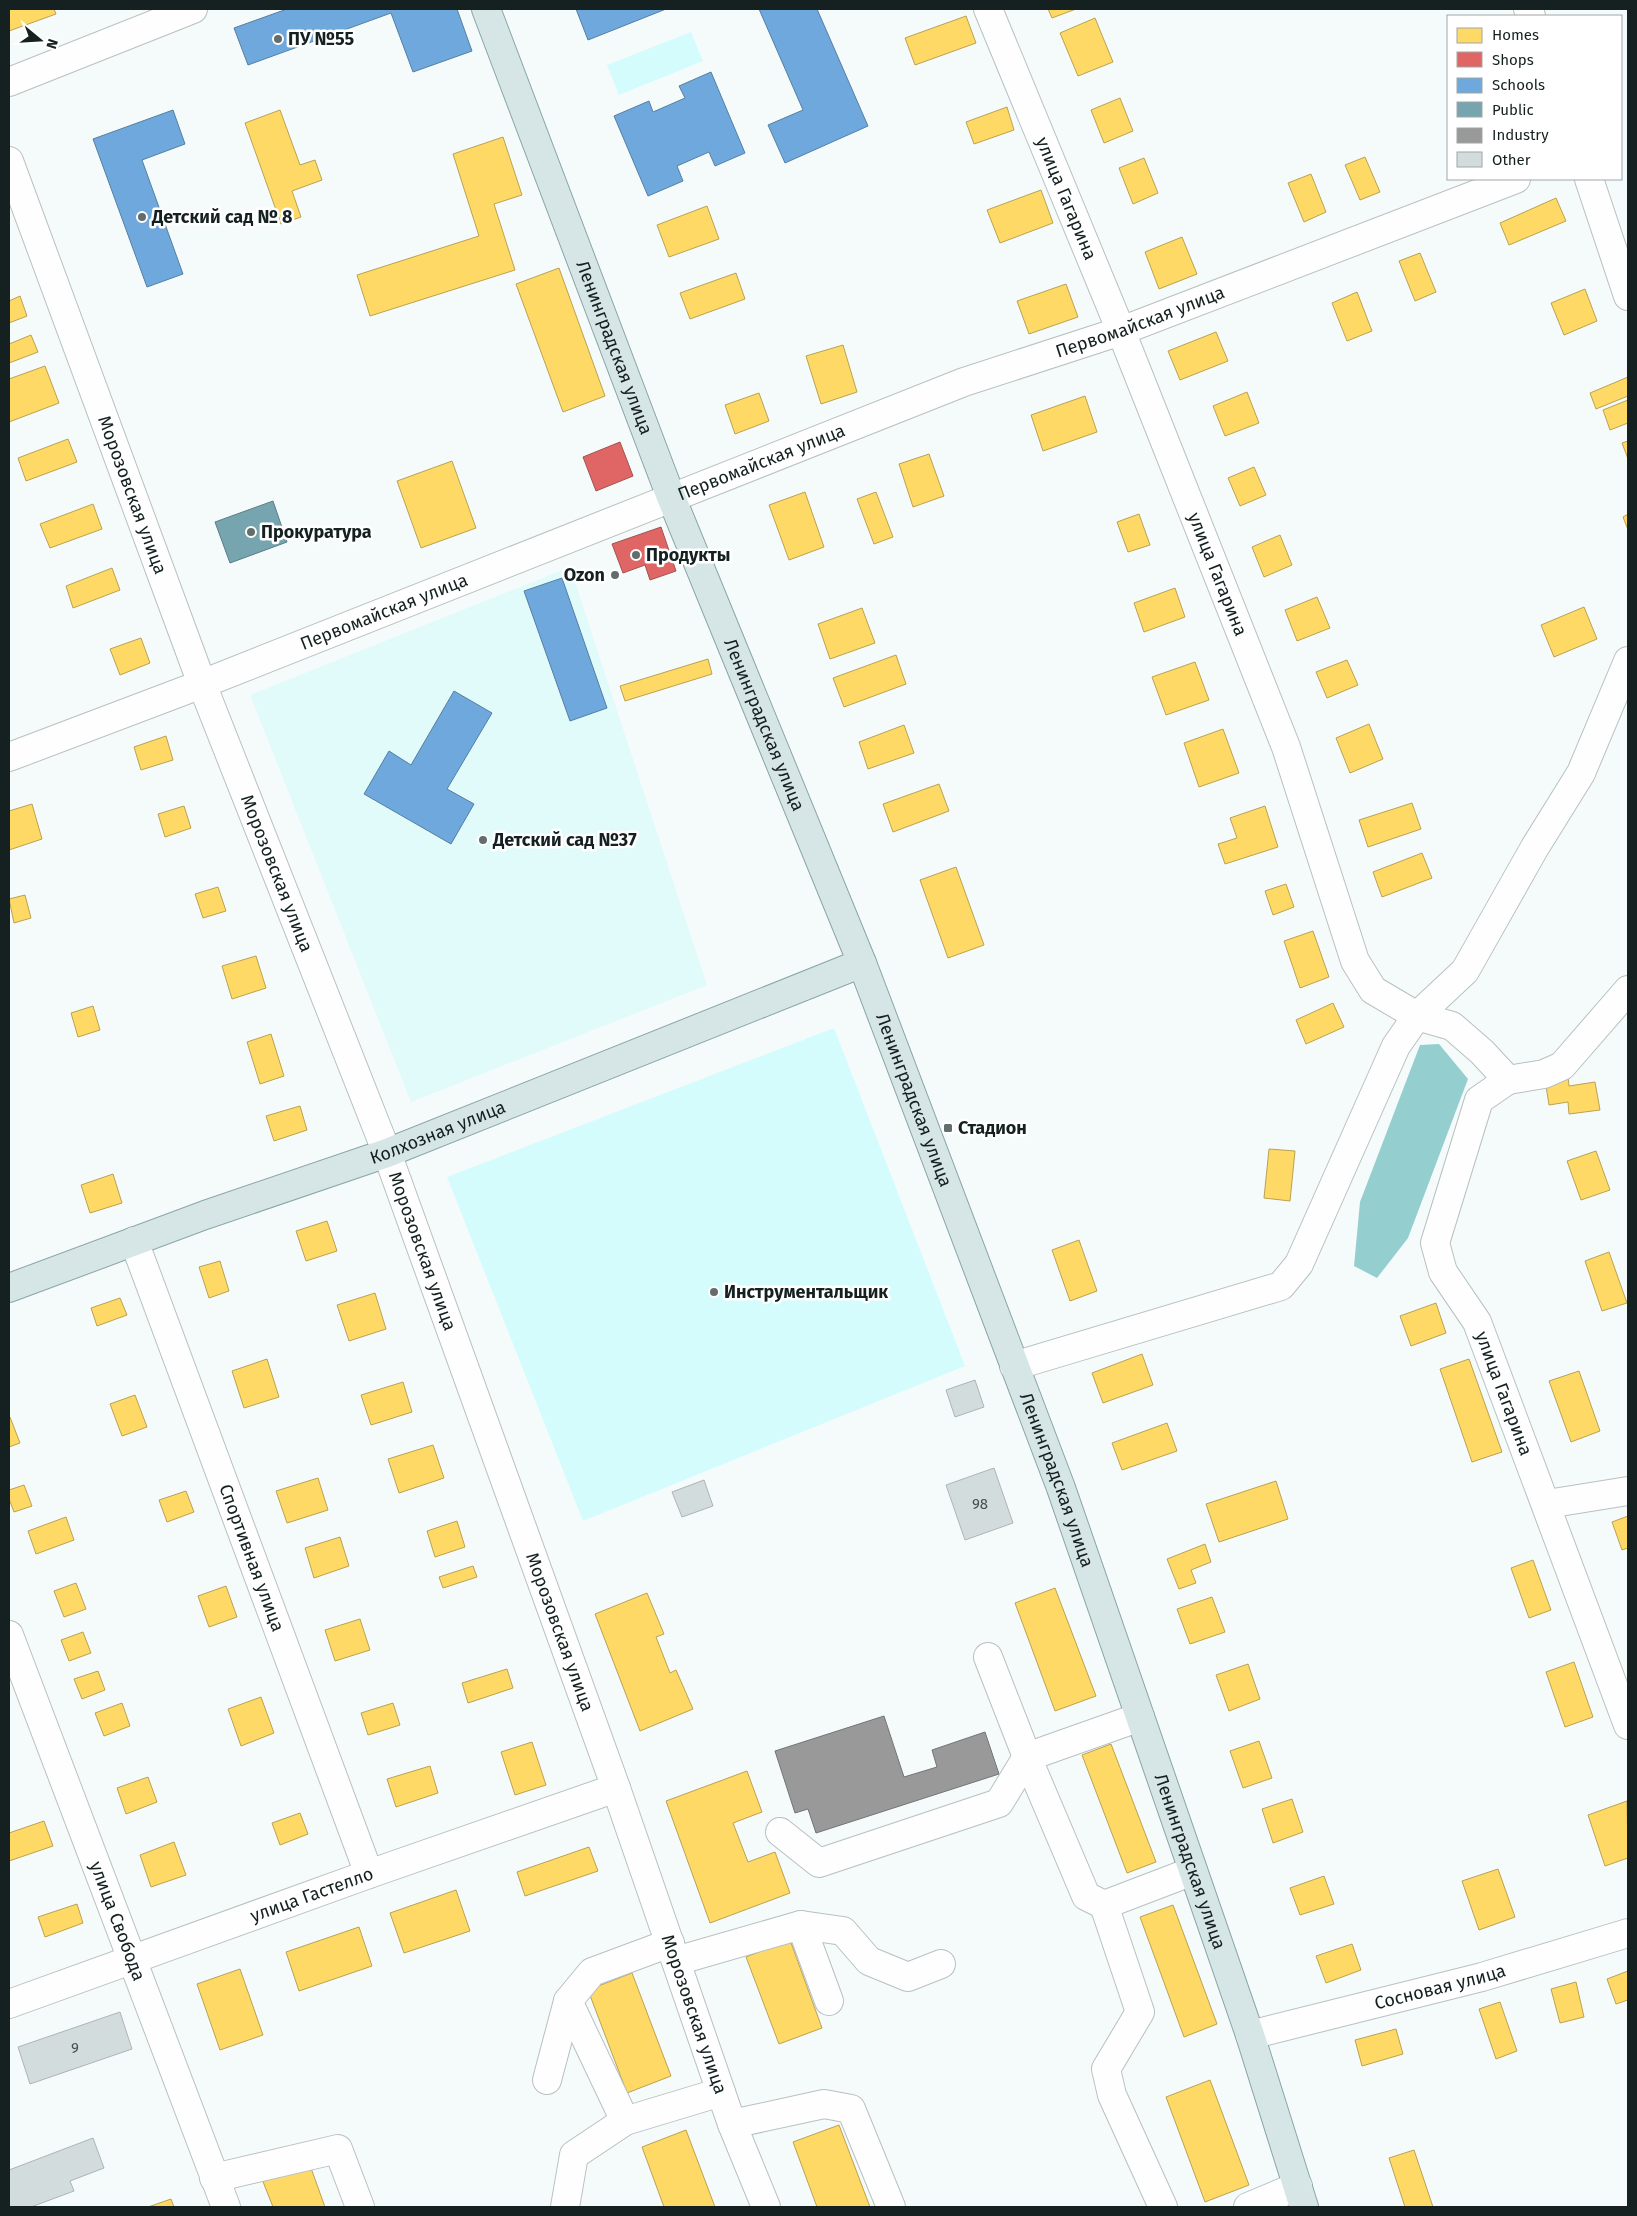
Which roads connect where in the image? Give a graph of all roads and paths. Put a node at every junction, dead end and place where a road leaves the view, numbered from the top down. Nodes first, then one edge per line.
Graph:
1 (193, 9) edge
2 (486, 9) edge
3 (988, 9) edge
4 (9, 82) edge
5 (9, 161) edge
6 (1513, 180) edge
7 (1589, 180) edge
8 (1628, 296) edge
9 (1121, 331) junction
10 (671, 497) junction
11 (1628, 661) edge
12 (202, 684) junction
13 (9, 757) edge
14 (862, 963) junction
15 (1628, 990) edge
16 (1417, 1016) junction
17 (1508, 1080) junction
18 (387, 1153) junction
19 (134, 1241) junction
20 (9, 1288) edge
21 (1014, 1366) junction
22 (1628, 1491) edge
23 (1547, 1504) junction
24 (9, 1636) edge
25 (988, 1657) dead end
26 (1140, 1717) junction
27 (1628, 1725) edge
28 (1027, 1757) junction
29 (616, 1788) junction
30 (780, 1832) dead end
31 (1193, 1871) junction
32 (369, 1874) junction
33 (1104, 1905) junction
34 (801, 1925) junction
35 (1628, 1933) edge
36 (673, 1952) junction
37 (130, 1961) junction
38 (941, 1964) dead end
39 (568, 2001) junction
40 (829, 2001) dead end
41 (9, 2004) edge
42 (1250, 2035) junction
43 (547, 2080) dead end
44 (721, 2092) junction
45 (626, 2121) junction
46 (732, 2124) junction
47 (214, 2178) junction
48 (1301, 2197) edge
49 (226, 2207) edge
50 (360, 2207) edge
51 (564, 2207) edge
52 (766, 2207) edge
53 (892, 2207) edge
54 (1163, 2207) edge
55 (1248, 2207) edge

1 - 4 street
2 - 10 main road, Ленинградская улица
3 - 9 street, улица Гагарина
5 - 12 street, Морозовская улица
6 - 9 street, Первомайская улица
7 - 8 street
9 - 10 street, Первомайская улица
9 - 16 street, улица Гагарина
10 - 12 street, Первомайская улица
10 - 14 main road, Ленинградская улица
11 - 16 street
12 - 13 street, Первомайская улица
12 - 18 street, Морозовская улица
14 - 18 main road, Колхозная улица
14 - 21 main road, Ленинградская улица
15 - 17 street, улица Гагарина
16 - 17 street, улица Гагарина
16 - 21 street
17 - 23 street, улица Гагарина
18 - 19 main road, Колхозная улица
18 - 29 street, Морозовская улица
19 - 20 main road, Колхозная улица
19 - 32 street, Спортивная улица
21 - 26 main road, Ленинградская улица
22 - 23 street
23 - 27 street, улица Гагарина
24 - 37 street, улица Свобода
25 - 28 street
26 - 28 street
26 - 31 main road, Ленинградская улица
28 - 30 street
28 - 33 street
29 - 32 street, улица Гастелло
29 - 36 street, Морозовская улица
31 - 33 street
31 - 42 main road, Ленинградская улица
32 - 37 street, улица Гастелло
33 - 54 street
34 - 36 street
34 - 38 street
34 - 40 street
35 - 42 street, Сосновая улица
36 - 39 street
36 - 44 street, Морозовская улица
37 - 41 street, улица Гастелло
37 - 47 street, улица Свобода
39 - 43 street
39 - 45 street
42 - 48 main road, Ленинградская улица
44 - 45 street
44 - 46 street, Морозовская улица
45 - 51 street
46 - 52 street, Морозовская улица
46 - 53 street
47 - 49 street, улица Свобода
47 - 50 street
48 - 55 street

